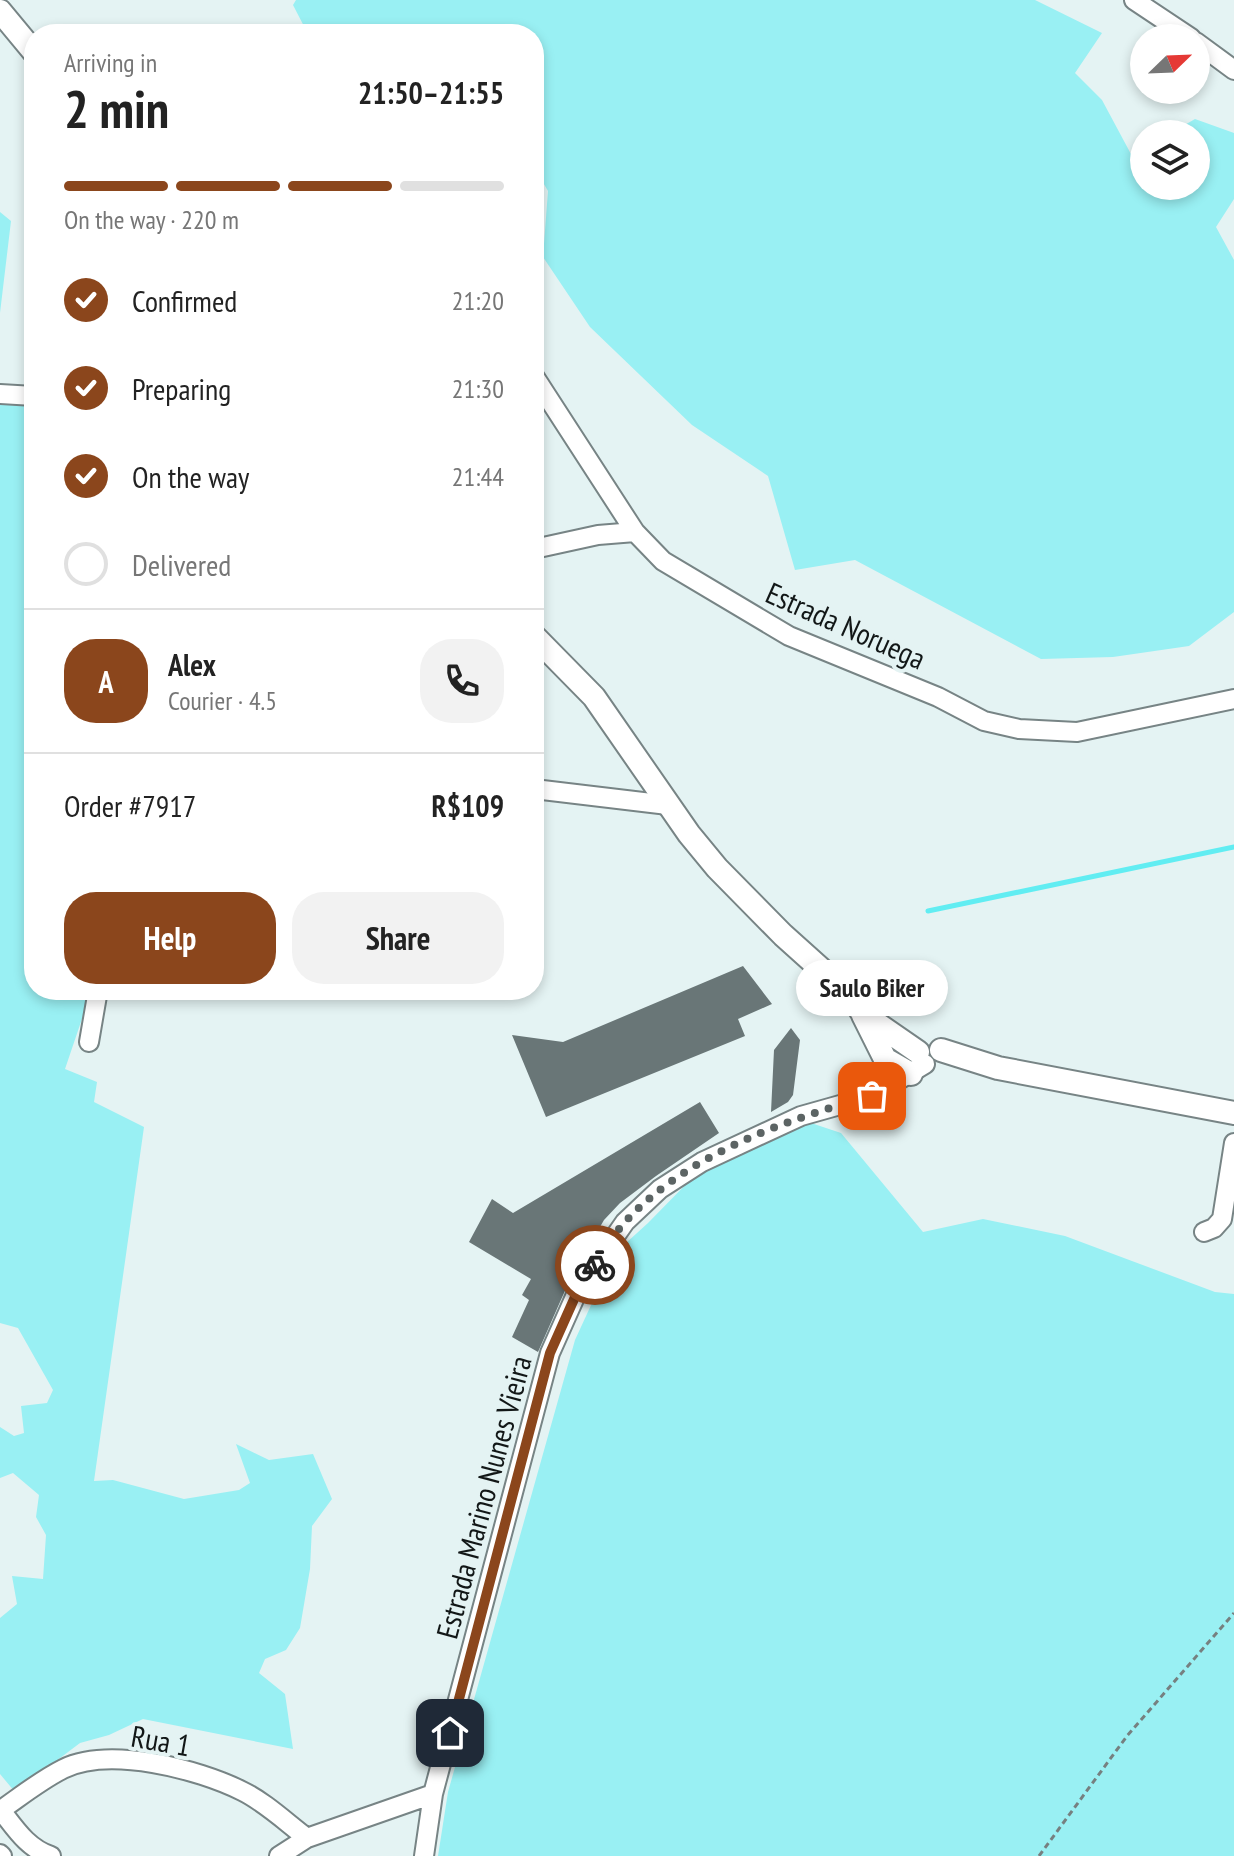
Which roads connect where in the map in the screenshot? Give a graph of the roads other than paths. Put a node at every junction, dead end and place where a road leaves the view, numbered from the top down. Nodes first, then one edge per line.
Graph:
1 (1134, 0) edge
2 (0, 11) edge
3 (1170, 24) edge
4 (24, 40) edge
5 (1210, 52) edge
6 (1234, 70) edge
7 (544, 391) edge
8 (0, 394) edge
9 (24, 395) edge
10 (635, 532) junction
11 (544, 547) edge
12 (544, 646) edge
13 (1234, 699) edge
14 (544, 790) edge
15 (668, 805) junction
16 (96, 1000) edge
17 (858, 1005) junction
18 (89, 1042) dead end
19 (926, 1058) junction
20 (1234, 1113) edge
21 (1234, 1143) edge
22 (1204, 1232) dead end
23 (433, 1794) junction
24 (0, 1809) edge
25 (307, 1838) junction
26 (51, 1856) edge
27 (279, 1856) edge
28 (424, 1856) edge

1 - 3 street
2 - 4 main road
5 - 6 street
7 - 10 street, Estrada Noruega
8 - 9 street
10 - 11 street
10 - 13 street, Estrada Noruega
12 - 15 main road
14 - 15 street
15 - 17 main road
16 - 18 street
17 - 19 main road
17 - 19 main road
19 - 20 main road
19 - 23 street, Estrada Marino Nunes Vieira
21 - 22 street
23 - 25 street
23 - 28 street, Estrada Marino Nunes Vieira
24 - 25 street, Rua 1
24 - 26 street, Rua 1
25 - 27 street

